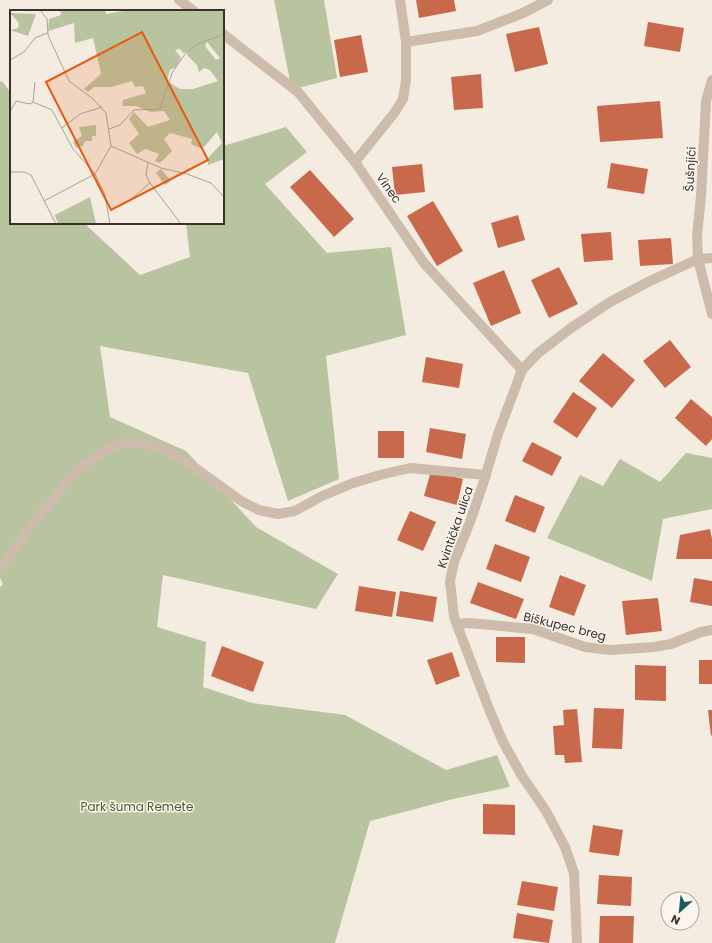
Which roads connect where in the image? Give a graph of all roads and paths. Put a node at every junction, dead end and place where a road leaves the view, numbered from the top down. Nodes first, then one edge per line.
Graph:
1 (179, 0) edge
2 (400, 0) edge
3 (548, 0) edge
4 (193, 10) edge
5 (224, 35) edge
6 (406, 42) junction
7 (712, 80) edge
8 (355, 162) junction
9 (712, 258) edge
10 (698, 259) junction
11 (712, 314) edge
12 (522, 370) junction
13 (486, 475) junction
14 (0, 568) edge
15 (457, 624) junction
16 (712, 630) edge
17 (577, 943) edge

1 - 4 street
2 - 6 street
3 - 6 street
5 - 8 street, Vinec
6 - 8 street
7 - 10 street, Šušnjići
8 - 12 street, Vinec
9 - 10 street, Kvintička ulica
10 - 11 street
10 - 12 street, Kvintička ulica
12 - 13 street, Kvintička ulica
13 - 14 street
13 - 15 street, Kvintička ulica
15 - 16 street, Biškupec breg
15 - 17 street, Kvintička ulica

